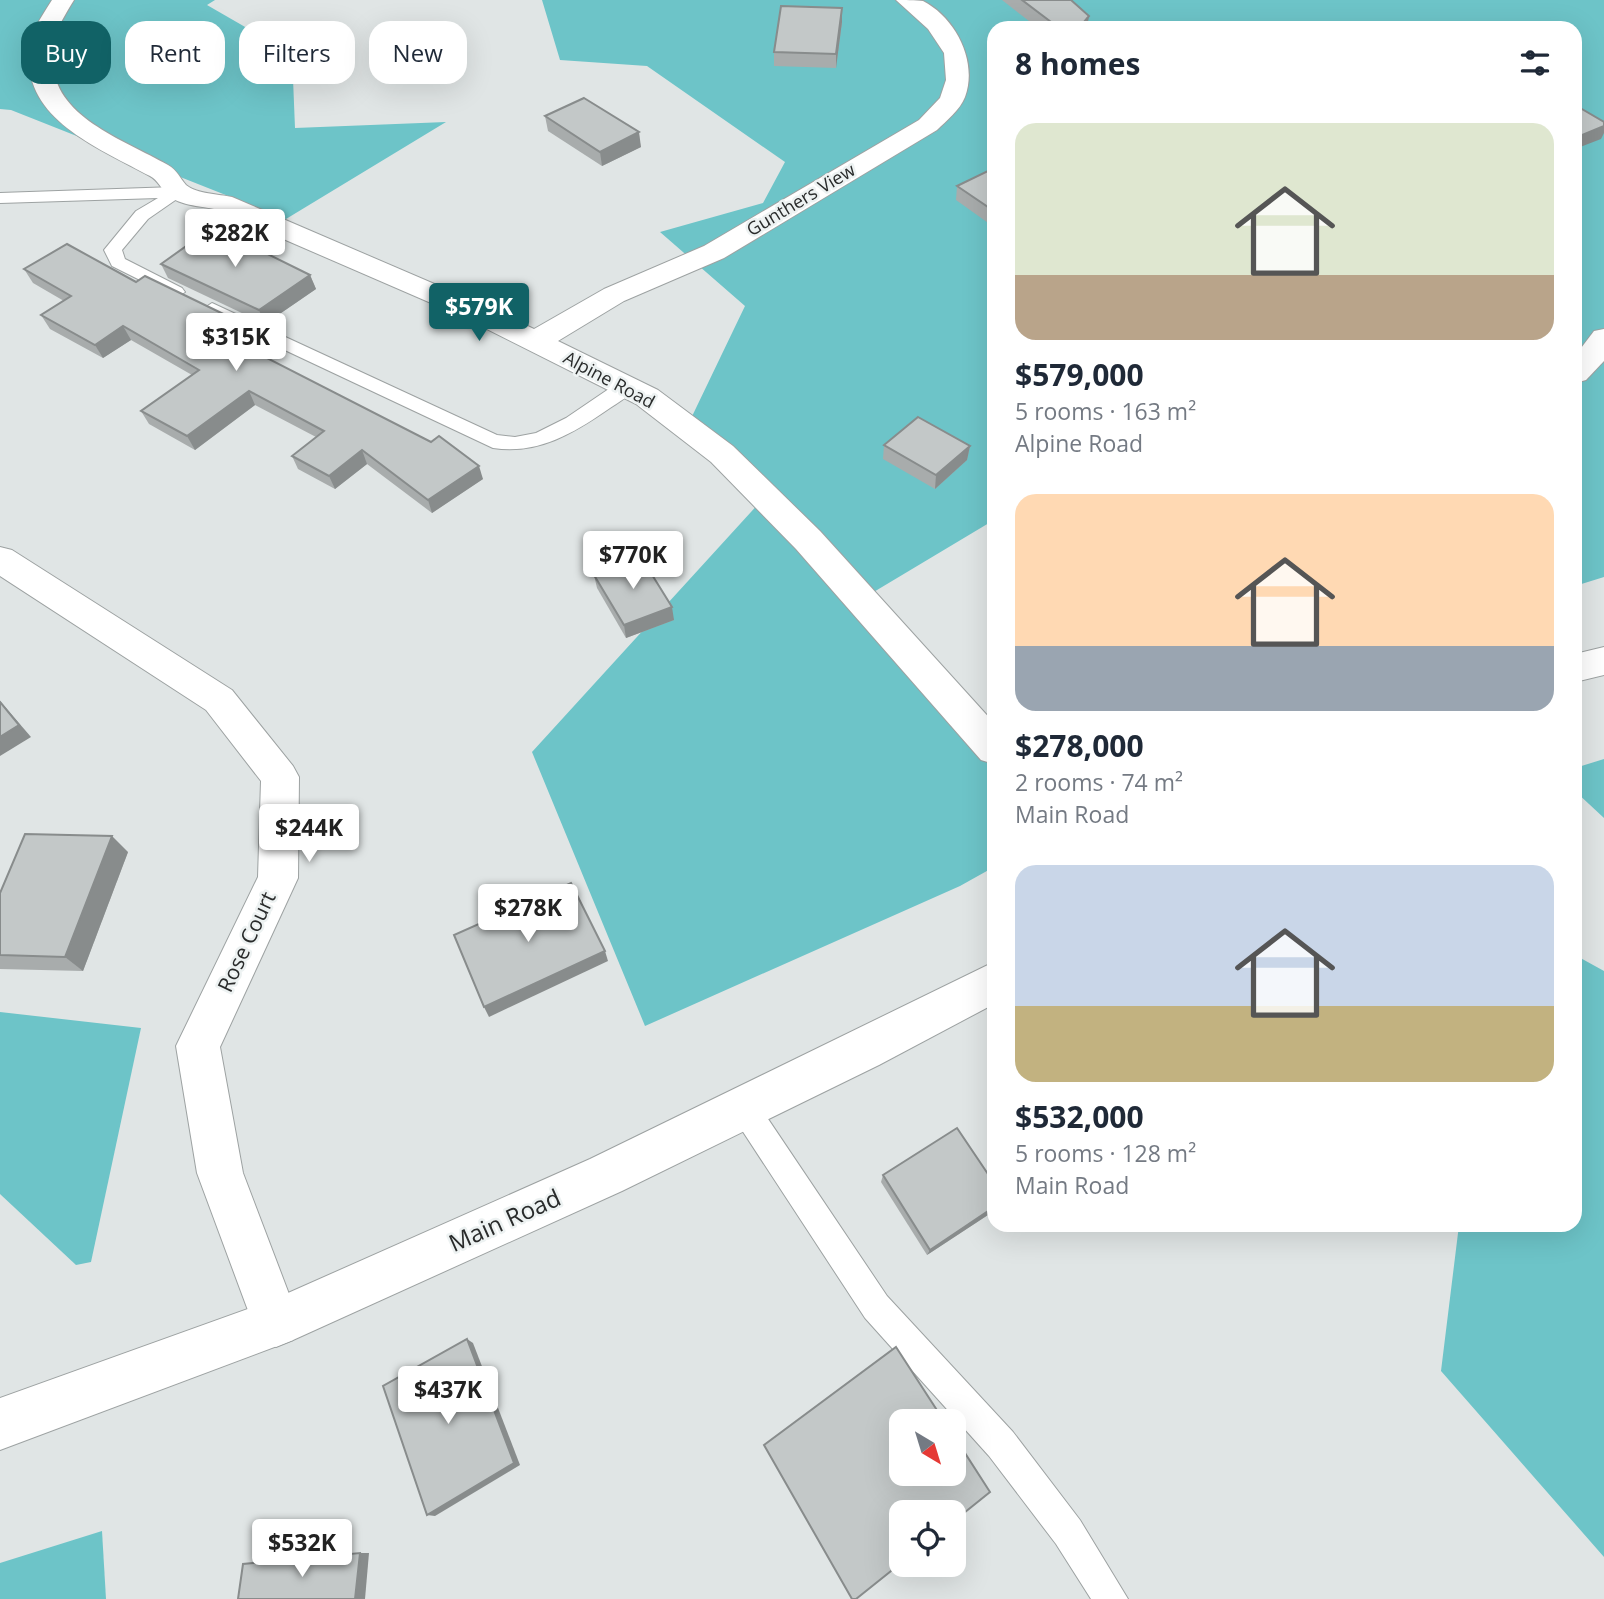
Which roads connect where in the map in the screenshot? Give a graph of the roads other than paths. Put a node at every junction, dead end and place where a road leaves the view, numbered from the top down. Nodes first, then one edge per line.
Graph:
1 (64, 0) edge
2 (907, 0) edge
3 (179, 192) junction
4 (0, 198) edge
5 (1604, 338) edge
6 (534, 342) junction
7 (1582, 366) edge
8 (626, 387) junction
9 (0, 559) edge
10 (1604, 661) edge
11 (1582, 666) edge
12 (987, 741) edge
13 (987, 986) edge
14 (744, 1108) junction
15 (276, 1323) junction
16 (0, 1424) edge
17 (1111, 1599) edge

1 - 3 street, Alpine Road
2 - 6 street, Gunthers View
3 - 4 lane
3 - 6 street, Alpine Road
3 - 8 lane
5 - 7 street
6 - 8 street, Alpine Road
8 - 12 street, Alpine Road
9 - 15 street, Rose Court
10 - 11 street
13 - 14 street, Main Road
14 - 15 street, Main Road
14 - 17 lane
15 - 16 street, Main Road

